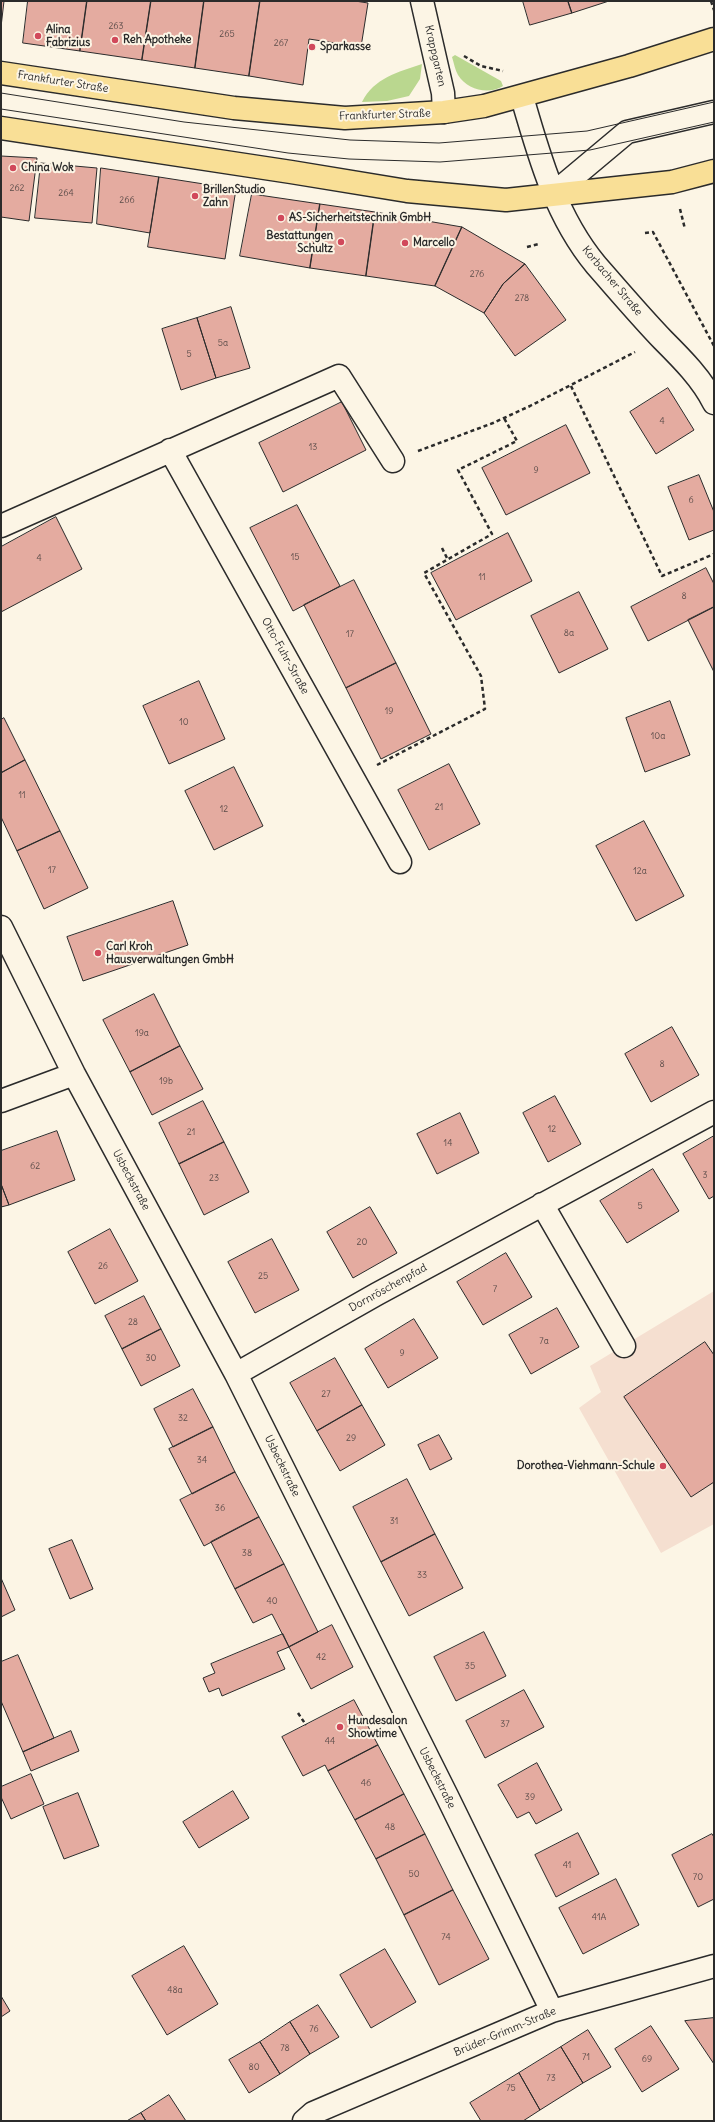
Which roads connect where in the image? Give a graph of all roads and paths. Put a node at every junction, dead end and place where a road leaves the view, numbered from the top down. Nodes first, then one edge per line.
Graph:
1 (422, 1) edge
2 (711, 1) edge
3 (714, 10) edge
4 (714, 39) edge
5 (462, 55) dead end
6 (1, 73) edge
7 (510, 73) dead end
8 (522, 97) junction
9 (444, 112) junction
10 (714, 112) edge
11 (1, 128) edge
12 (714, 171) edge
13 (554, 194) junction
14 (679, 208) dead end
15 (685, 229) dead end
16 (645, 233) dead end
17 (539, 244) dead end
18 (527, 246) dead end
19 (714, 346) edge
20 (635, 352) dead end
21 (571, 386) junction
22 (713, 393) edge
23 (504, 418) junction
24 (170, 450) junction
25 (393, 461) joint
26 (1, 526) edge
27 (442, 548) dead end
28 (714, 554) edge
29 (448, 560) junction
30 (353, 777) junction
31 (400, 862) dead end
32 (1, 927) edge
33 (74, 1074) junction
34 (1, 1101) edge
35 (714, 1112) edge
36 (542, 1204) junction
37 (624, 1346) dead end
38 (236, 1374) junction
39 (298, 1713) dead end
40 (306, 1725) dead end
41 (714, 1966) edge
42 (552, 2011) junction
43 (304, 2121) edge

1 - 9 street, Krappgarten
2 - 3 path
4 - 8 main road, Frankfurter Straße
5 - 7 path
6 - 9 main road, Frankfurter Straße
8 - 9 main road, Frankfurter Straße
8 - 13 street, Korbacher Straße
10 - 13 street
11 - 13 main road
12 - 13 main road
13 - 22 street, Korbacher Straße
14 - 15 path
16 - 19 path
17 - 18 path
20 - 21 path
21 - 23 path
21 - 28 path
23 - 25 path
23 - 29 path
24 - 25 street
24 - 26 street
24 - 30 street, Otto-Fuhr-Straße
27 - 29 path
29 - 30 path
30 - 31 street, Otto-Fuhr-Straße
32 - 33 street, Usbeckstraße
33 - 34 street
33 - 38 street, Usbeckstraße
35 - 36 street, Dornröschenpfad
36 - 37 street
36 - 38 street, Dornröschenpfad
38 - 42 street, Usbeckstraße
39 - 40 path
41 - 42 street, Brüder-Grimm-Straße
42 - 43 street, Brüder-Grimm-Straße

